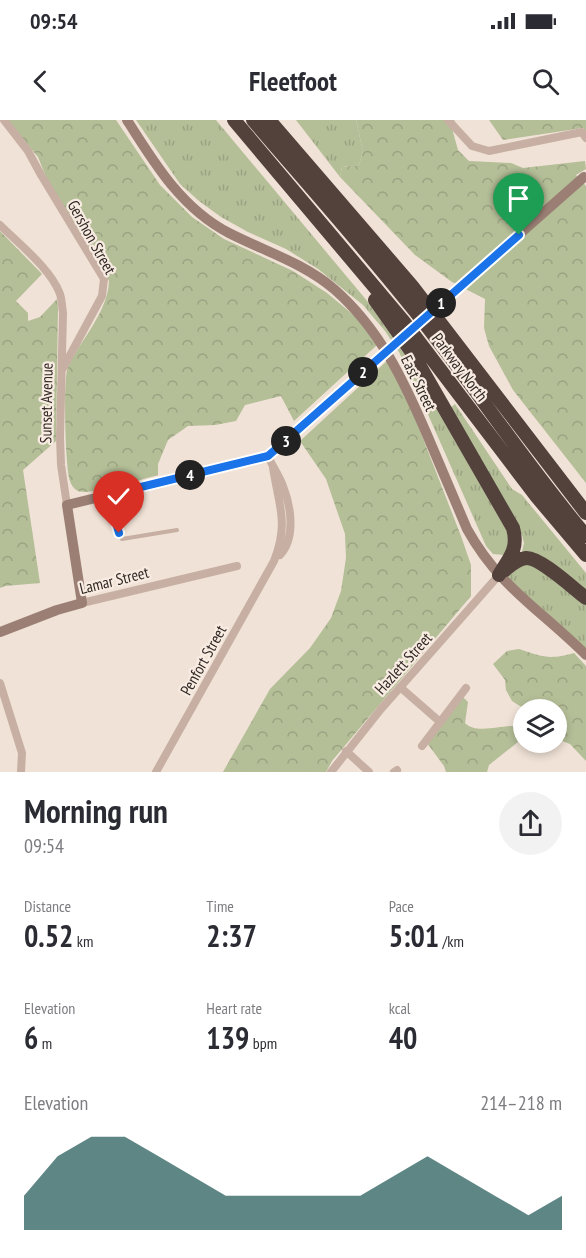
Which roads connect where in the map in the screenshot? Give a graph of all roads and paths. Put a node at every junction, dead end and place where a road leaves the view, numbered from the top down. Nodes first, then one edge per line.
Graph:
1 (4, 120) edge
2 (127, 120) edge
3 (234, 120) edge
4 (253, 120) edge
5 (269, 120) edge
6 (448, 120) edge
7 (584, 135) edge
8 (585, 176) edge
9 (0, 225) edge
10 (322, 226) junction
11 (61, 372) junction
12 (268, 456) junction
13 (108, 495) junction
14 (67, 505) junction
15 (586, 513) edge
16 (177, 530) dead end
17 (586, 536) edge
18 (586, 555) edge
19 (237, 566) dead end
20 (499, 575) junction
21 (586, 598) edge
22 (82, 603) junction
23 (0, 632) edge
24 (586, 655) edge
25 (0, 683) edge
26 (400, 687) junction
27 (466, 688) dead end
28 (439, 721) junction
29 (422, 746) dead end
30 (346, 751) junction
31 (21, 772) edge
32 (156, 772) edge
33 (331, 772) edge
34 (369, 772) edge

1 - 11 street, Gershon Street
2 - 20 street, East Street
3 - 10 highway, Parkway North
4 - 17 highway
5 - 15 highway, Parkway North
6 - 7 street
8 - 12 street, bridge
9 - 11 street, Sunset Avenue
10 - 18 highway, Parkway North
10 - 20 highway
11 - 14 street, Sunset Avenue
12 - 13 street
12 - 32 street, Penfort Street
13 - 14 street
13 - 16 lane
14 - 22 street, Sunset Avenue
19 - 22 street, Lamar Street
20 - 21 highway
20 - 24 street, East Street
20 - 26 street, Hazlett Street
22 - 23 street, Lamar Street
25 - 31 street
26 - 28 street
26 - 30 street, Hazlett Street
27 - 28 street
28 - 29 street
30 - 33 street, Hazlett Street
30 - 34 street

